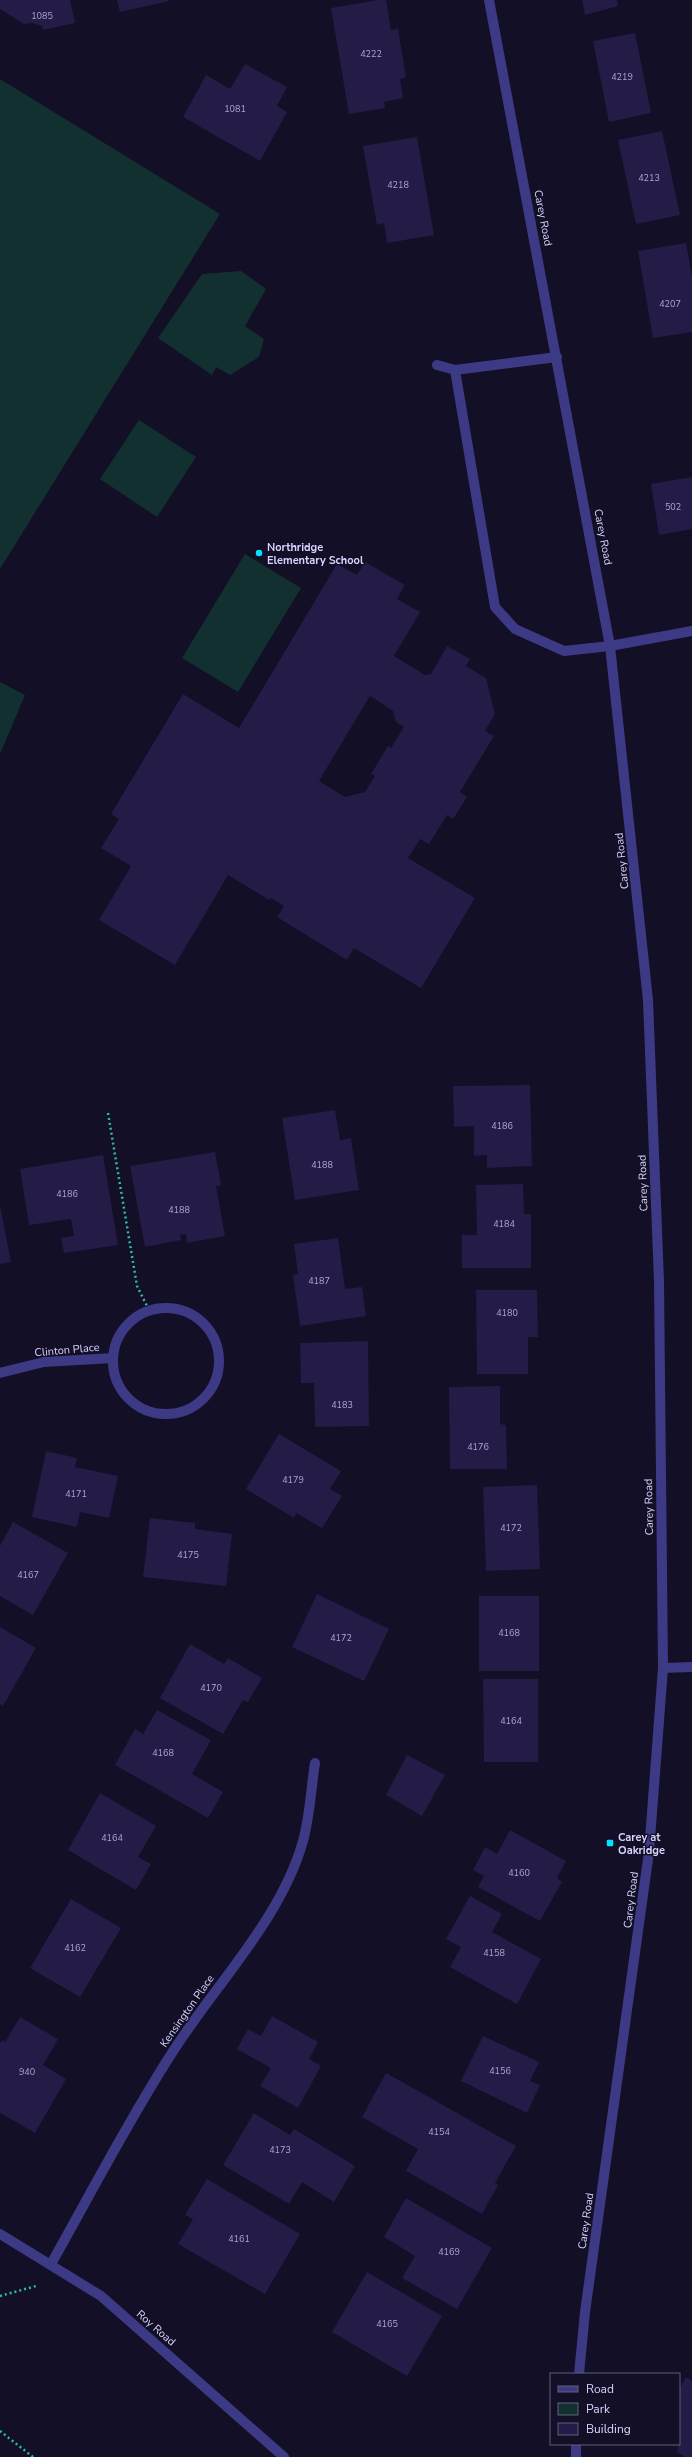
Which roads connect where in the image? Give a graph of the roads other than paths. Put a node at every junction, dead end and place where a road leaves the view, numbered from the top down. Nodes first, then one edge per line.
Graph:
1 (489, 0) edge
2 (557, 357) junction
3 (437, 365) dead end
4 (455, 370) junction
5 (692, 631) edge
6 (610, 646) junction
7 (113, 1358) junction
8 (0, 1373) edge
9 (692, 1667) edge
10 (663, 1668) junction
11 (315, 1763) dead end
12 (0, 2234) edge
13 (51, 2264) junction
14 (579, 2373) edge
15 (576, 2445) edge
16 (284, 2457) edge
17 (576, 2457) edge

1 - 2 street, Carey Road
2 - 4 street
2 - 6 street, Carey Road
3 - 4 street
4 - 6 street
5 - 6 street
6 - 10 street, Carey Road
7 - 7 street, Clinton Place
7 - 8 street, Clinton Place
9 - 10 street
10 - 14 street, Carey Road
11 - 13 street, Kensington Place
12 - 13 street, Roy Road
13 - 16 street, Roy Road
15 - 17 street

